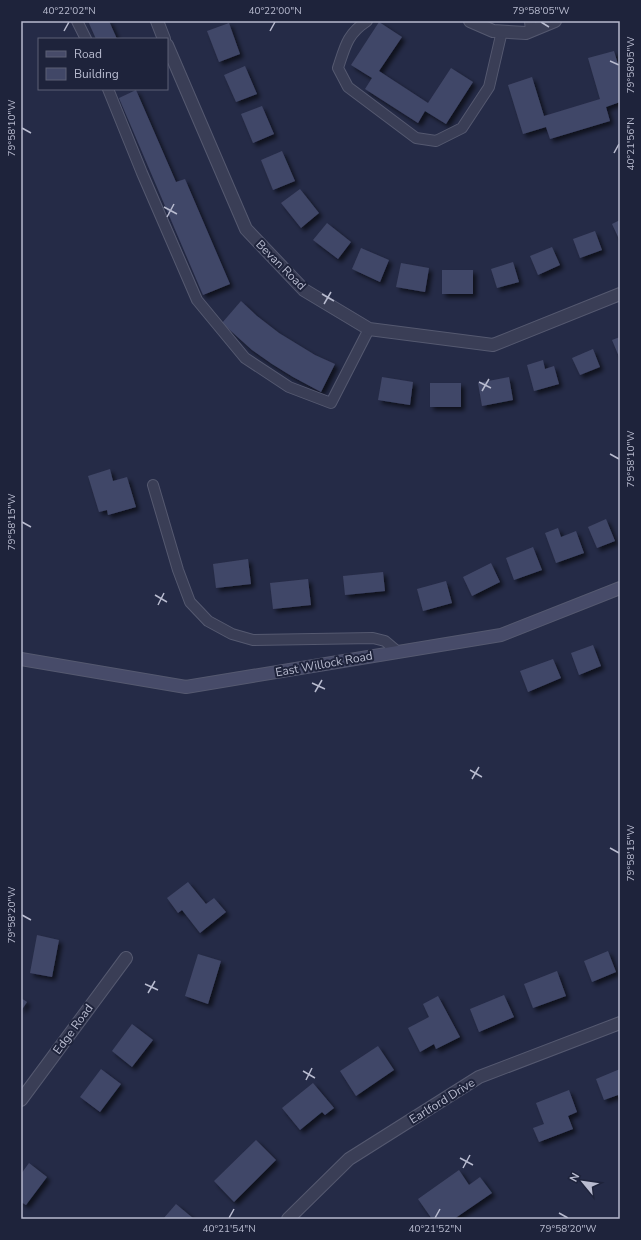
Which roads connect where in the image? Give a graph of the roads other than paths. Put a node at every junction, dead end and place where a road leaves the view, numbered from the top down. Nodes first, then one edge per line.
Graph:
1 (78, 21) edge
2 (157, 21) edge
3 (367, 21) edge
4 (470, 21) edge
5 (555, 21) edge
6 (530, 26) edge
7 (502, 31) junction
8 (86, 38) edge
9 (164, 38) edge
10 (168, 47) edge
11 (108, 90) edge
12 (620, 294) edge
13 (369, 328) junction
14 (153, 485) dead end
15 (620, 588) edge
16 (398, 652) junction
17 (21, 659) edge
18 (126, 958) dead end
19 (620, 1023) edge
20 (21, 1100) edge
21 (288, 1219) edge

1 - 8 lane
2 - 9 street
3 - 7 lane
4 - 7 street
5 - 6 street
6 - 7 street
10 - 13 street, Bevan Road
11 - 13 lane
12 - 13 street, Bevan Road
14 - 16 lane
15 - 16 street, East Willock Road
16 - 17 street, East Willock Road
18 - 20 street, Edge Road
19 - 21 street, Earlford Drive

